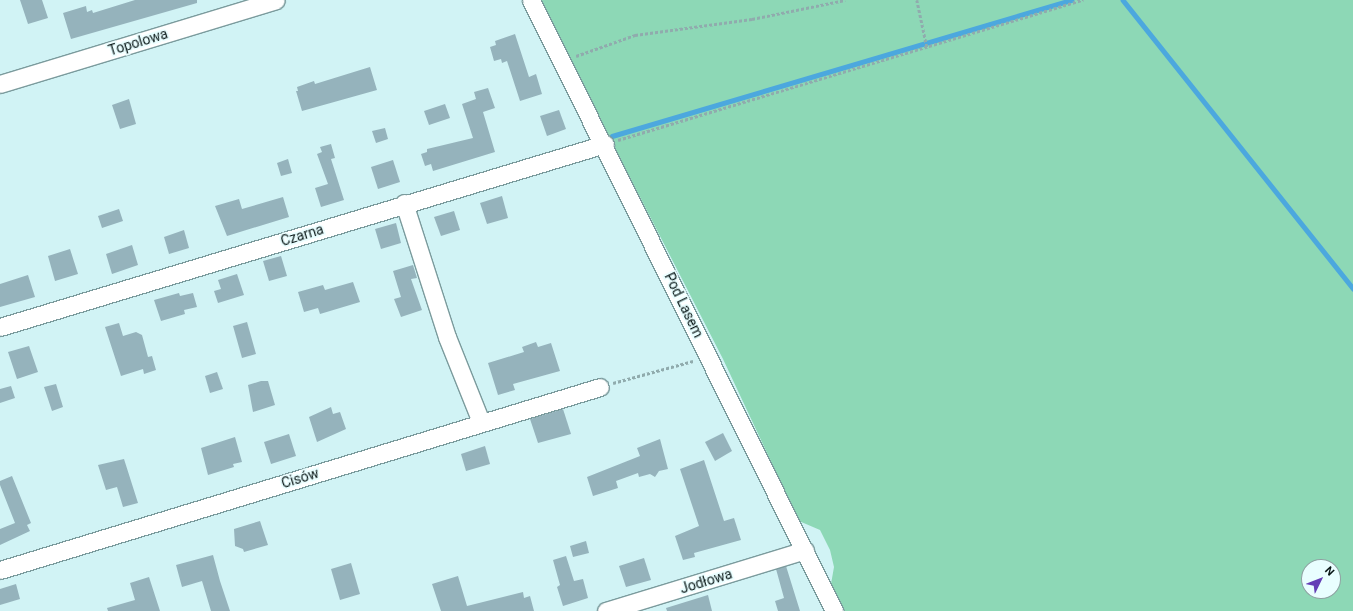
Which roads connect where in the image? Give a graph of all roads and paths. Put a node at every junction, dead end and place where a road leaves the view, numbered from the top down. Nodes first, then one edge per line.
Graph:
1 (276, 0) edge
2 (531, 0) edge
3 (846, 0) edge
4 (917, 0) edge
5 (1083, 0) edge
6 (927, 46) junction
7 (562, 61) junction
8 (0, 84) edge
9 (604, 144) junction
10 (404, 203) junction
11 (0, 327) edge
12 (709, 356) junction
13 (600, 387) joint
14 (481, 422) junction
15 (805, 550) junction
16 (0, 570) edge
17 (606, 611) edge
18 (834, 611) edge

1 - 8 street, Topolowa
2 - 7 street, Pod Lasem
3 - 7 path
4 - 6 path
5 - 6 path
6 - 9 path
7 - 9 street, Pod Lasem
9 - 10 street, Czarna
9 - 12 street, Pod Lasem
10 - 11 street, Czarna
10 - 14 street
12 - 13 path
12 - 15 street, Pod Lasem
13 - 14 street, Cisów
14 - 16 street, Cisów
15 - 17 street, Jodłowa
15 - 18 street, Pod Lasem

